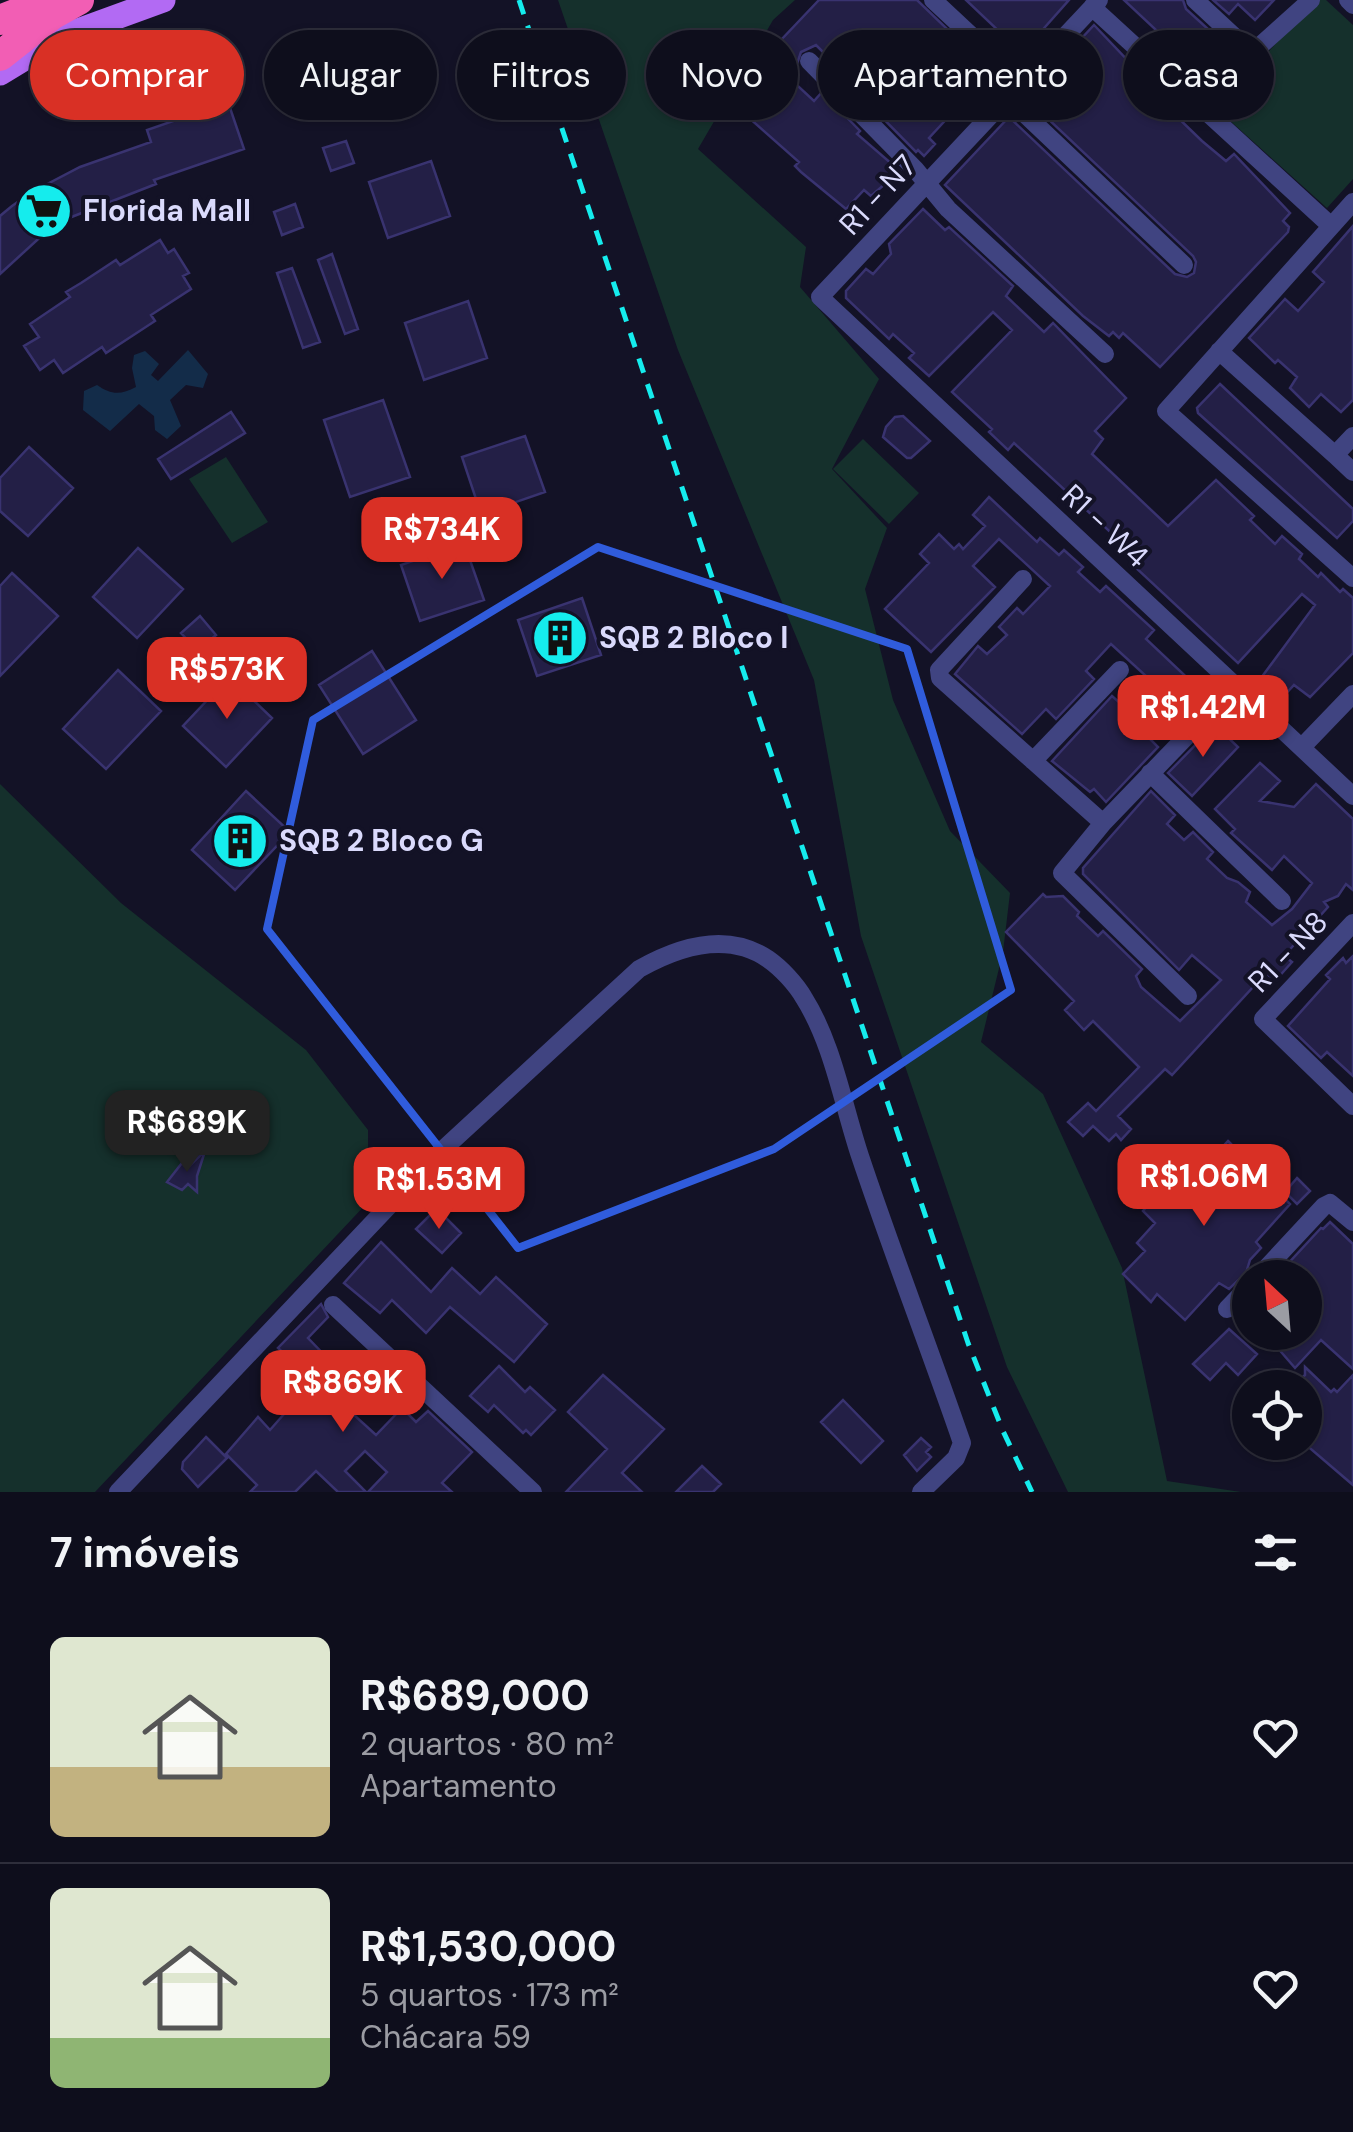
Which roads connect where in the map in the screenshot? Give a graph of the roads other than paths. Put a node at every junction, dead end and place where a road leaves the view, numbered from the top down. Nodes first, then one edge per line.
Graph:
1 (50, 0) edge
2 (79, 0) edge
3 (163, 0) edge
4 (933, 0) edge
5 (1195, 0) edge
6 (1310, 0) edge
7 (1096, 4) edge
8 (0, 20) edge
9 (965, 30) edge
10 (1071, 30) edge
11 (0, 56) edge
12 (809, 61) dead end
13 (0, 74) edge
14 (986, 120) edge
15 (1031, 120) edge
16 (926, 184) junction
17 (1353, 202) edge
18 (1330, 225) junction
19 (1184, 265) dead end
20 (820, 297) joint
21 (1219, 351) junction
22 (1105, 354) dead end
23 (1353, 436) edge
24 (1335, 456) junction
25 (1353, 472) edge
26 (1350, 571) edge
27 (1023, 579) dead end
28 (1120, 670) dead end
29 (1236, 685) junction
30 (1353, 694) edge
31 (1302, 747) junction
32 (1033, 761) junction
33 (1150, 773) junction
34 (1353, 796) edge
35 (1103, 822) junction
36 (1282, 901) dead end
37 (1353, 924) edge
38 (1188, 996) dead end
39 (1353, 1106) edge
40 (1353, 1222) edge
41 (1274, 1260) edge
42 (1232, 1305) edge
43 (334, 1306) dead end
44 (1228, 1309) dead end
45 (118, 1492) edge
46 (533, 1492) edge
47 (921, 1492) edge

1 - 8 highway
2 - 11 highway
3 - 13 main road
4 - 9 street
5 - 6 street
7 - 10 street, R1 - N7
7 - 18 street
12 - 16 street
14 - 16 street, R1 - N7
15 - 19 street
16 - 20 street, R1 - N7
16 - 22 street
17 - 18 street
18 - 21 street
20 - 29 street, R1 - W4
21 - 24 street
21 - 26 street
23 - 24 street
24 - 25 street
27 - 32 street
28 - 32 street
29 - 31 street, R1 - W4
29 - 33 street
30 - 31 street
31 - 34 street, R1 - W4
32 - 35 street
33 - 35 street
33 - 36 street
35 - 38 street
37 - 39 street, R1 - N8
40 - 41 street
42 - 44 street
43 - 46 street
45 - 47 street

